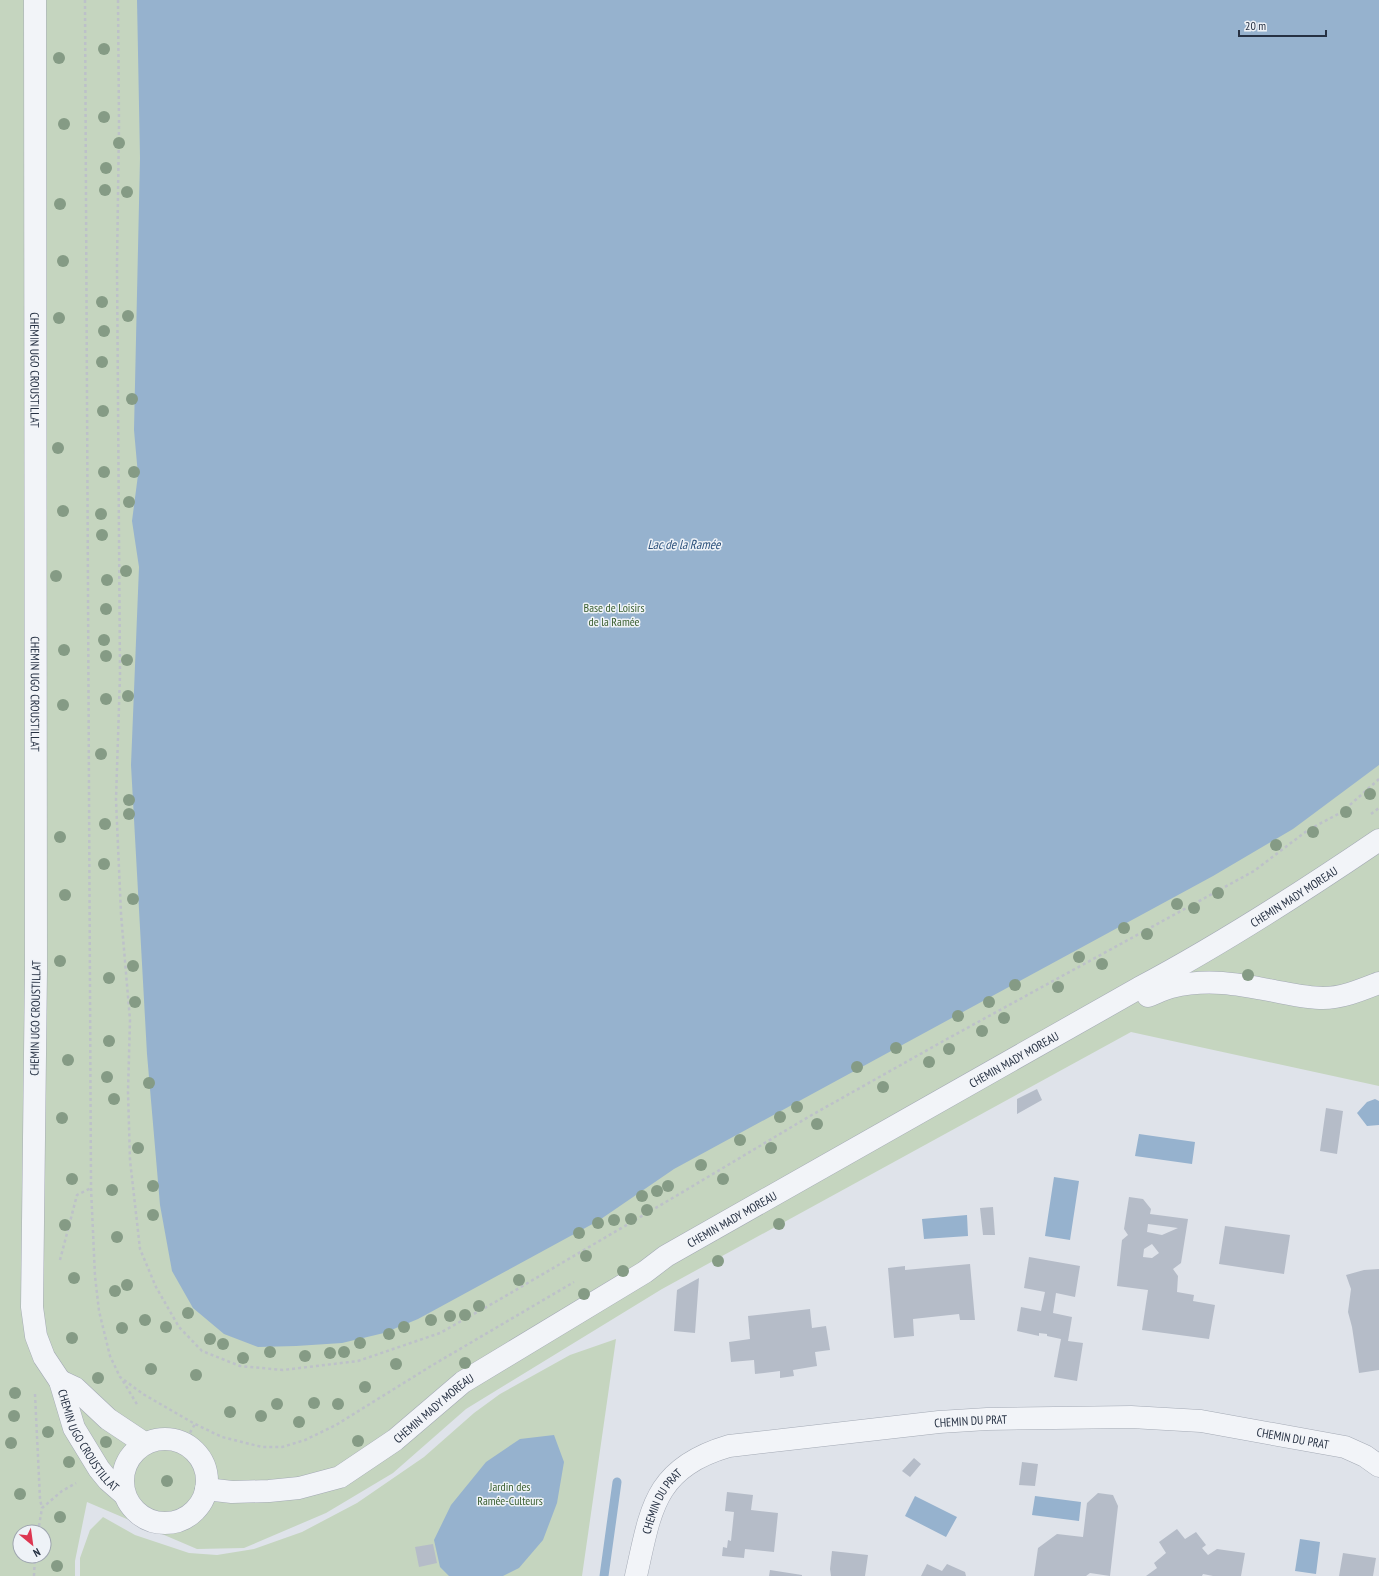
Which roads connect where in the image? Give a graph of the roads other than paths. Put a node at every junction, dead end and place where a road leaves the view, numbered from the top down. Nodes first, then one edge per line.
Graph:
1 (35, 0) edge
2 (1379, 840) edge
3 (1379, 983) edge
4 (646, 1272) junction
5 (60, 1381) junction
6 (144, 1443) junction
7 (1379, 1466) edge
8 (206, 1489) junction
9 (124, 1494) junction
10 (636, 1576) edge

1 - 5 street, CHEMIN UGO CROUSTILLAT
2 - 4 street, CHEMIN MADY MOREAU
3 - 4 street, CHEMIN MADY MOREAU
4 - 8 street, CHEMIN MADY MOREAU
5 - 6 street, CHEMIN UGO CROUSTILLAT
5 - 9 street, CHEMIN UGO CROUSTILLAT
6 - 8 street
6 - 9 street
7 - 10 street, CHEMIN DU PRAT
8 - 9 street

